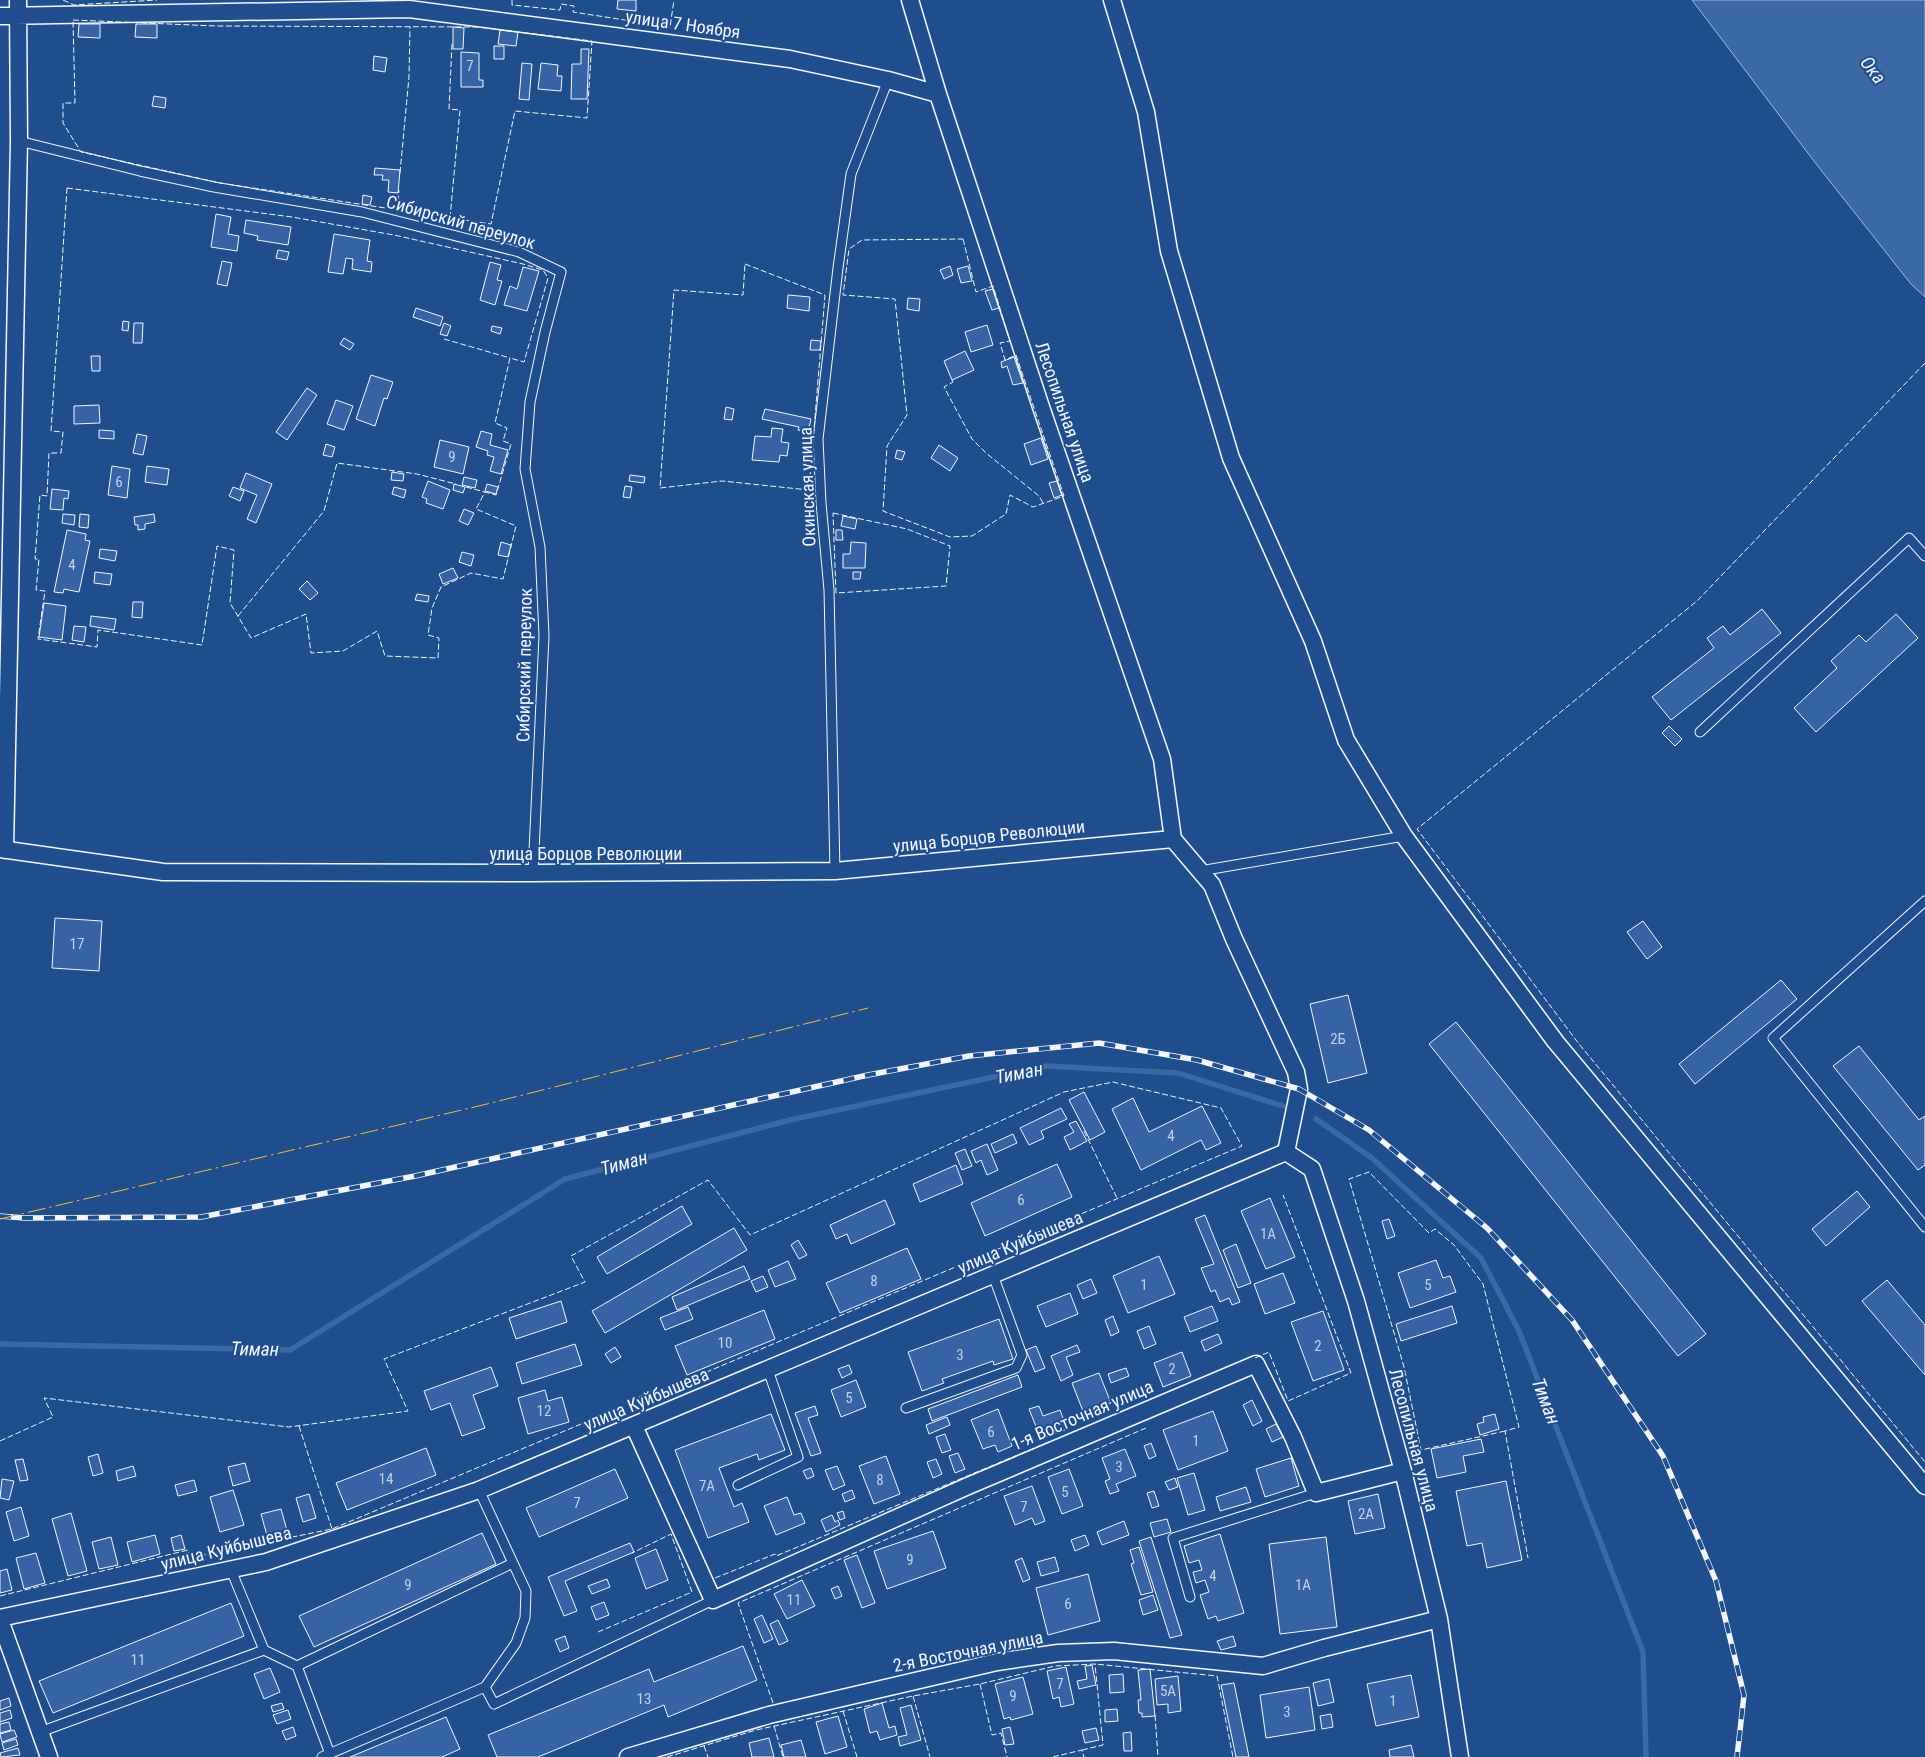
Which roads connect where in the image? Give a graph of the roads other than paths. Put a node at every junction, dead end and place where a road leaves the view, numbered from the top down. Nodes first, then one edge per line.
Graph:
1 (910, 0) edge
2 (1112, 0) edge
3 (410, 5) edge
4 (18, 8) edge
5 (0, 16) edge
6 (888, 80) junction
7 (938, 94) junction
8 (19, 141) junction
9 (1925, 556) edge
10 (6, 573) edge
11 (1700, 732) dead end
12 (1404, 836) junction
13 (1173, 838) junction
14 (2, 850) edge
15 (1200, 871) junction
16 (836, 872) junction
17 (533, 873) junction
18 (1925, 901) edge
19 (1286, 1152) junction
20 (1925, 1227) edge
21 (994, 1275) junction
22 (768, 1370) junction
23 (906, 1408) dead end
24 (634, 1426) junction
25 (1403, 1470) junction
26 (738, 1484) dead end
27 (1925, 1486) edge
28 (479, 1490) junction
29 (1316, 1493) junction
30 (513, 1564) junction
31 (231, 1570) junction
32 (1190, 1597) dead end
33 (713, 1600) junction
34 (0, 1619) edge
35 (1439, 1619) junction
36 (264, 1650) junction
37 (297, 1666) junction
38 (485, 1687) junction
39 (40, 1732) junction
40 (326, 1755) edge
41 (49, 1757) edge
42 (628, 1757) edge
43 (1460, 1757) edge

1 - 7 street, Лесопильная улица
2 - 12 street
3 - 4 street, улица 7 Ноября
3 - 6 street, улица 7 Ноября
4 - 5 street, улица 7 Ноября
4 - 8 street
6 - 7 street, улица 7 Ноября
6 - 16 lane, Окинская улица
7 - 13 street, Лесопильная улица
8 - 10 street
8 - 17 lane, Сибирский переулок
9 - 11 lane
10 - 14 street
12 - 15 lane
12 - 27 street
13 - 15 street
13 - 16 street, улица Борцов Революции
14 - 17 street, улица Борцов Революции
15 - 19 street
16 - 17 street, улица Борцов Революции
18 - 20 lane
19 - 21 street, улица Куйбышева
19 - 25 street, Лесопильная улица
21 - 22 street, улица Куйбышева
21 - 23 lane
22 - 24 street, улица Куйбышева
22 - 26 lane
24 - 28 street, улица Куйбышева
24 - 33 street
25 - 29 street
25 - 35 street, Лесопильная улица
28 - 30 lane
28 - 31 street, улица Куйбышева
29 - 32 lane
29 - 33 street, 1-я Восточная улица
30 - 37 lane
30 - 38 lane
31 - 34 street, улица Куйбышева
31 - 36 lane
33 - 38 lane
34 - 39 street
35 - 42 street, 2-я Восточная улица
35 - 43 street, Лесопильная улица
36 - 37 lane
36 - 39 lane
37 - 40 lane
38 - 40 lane
39 - 41 street

